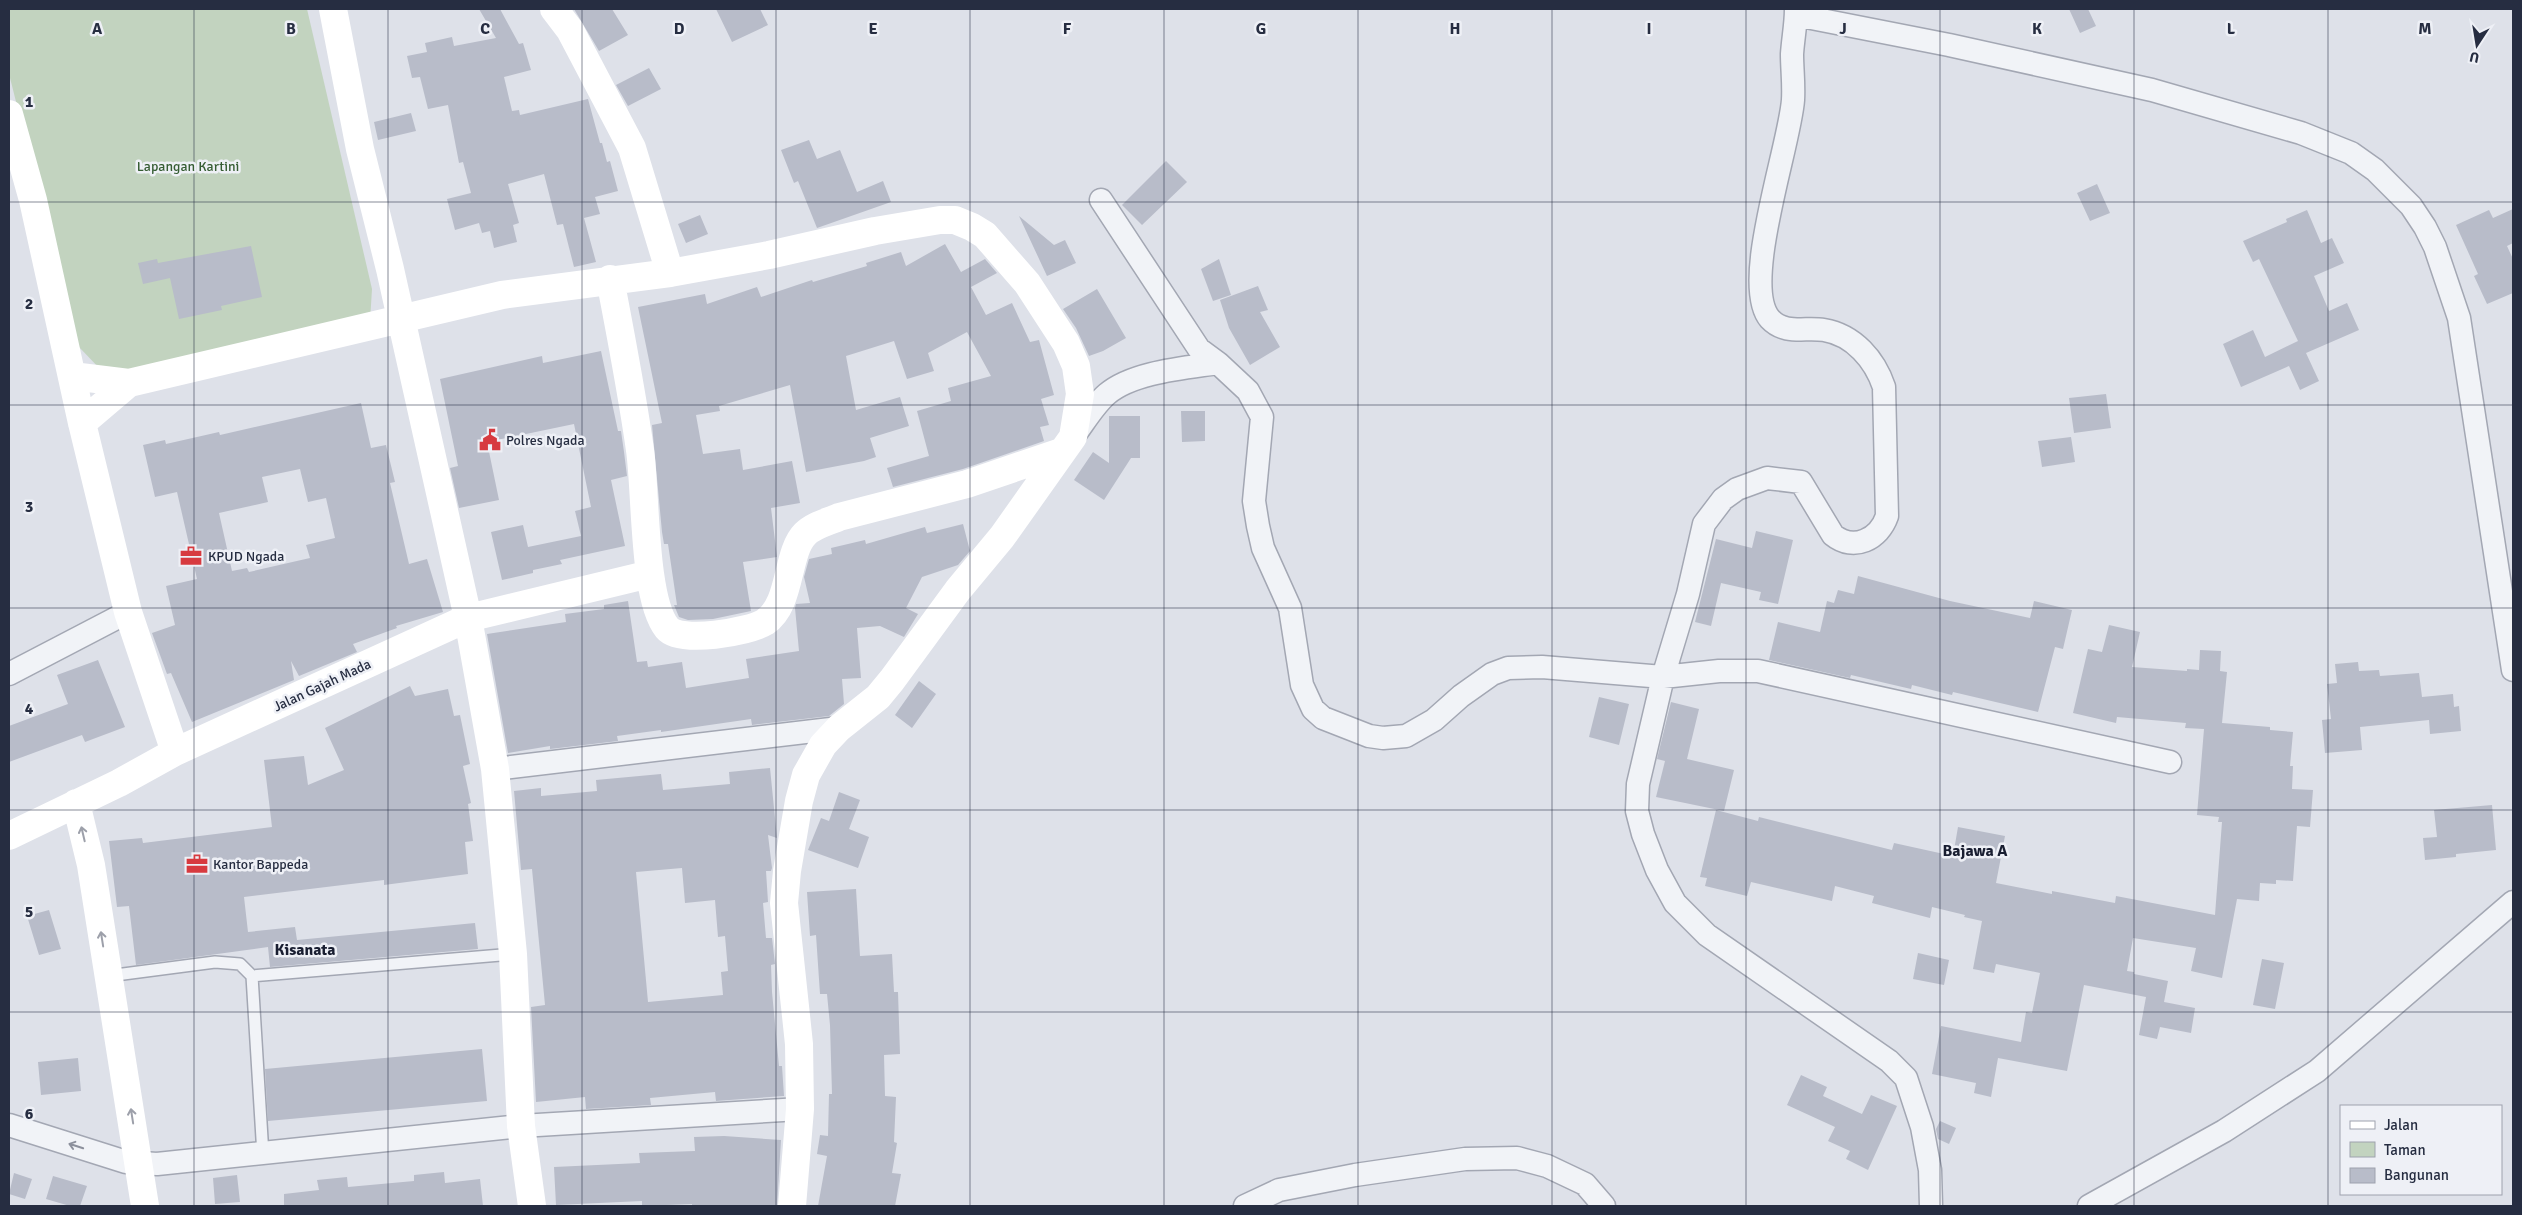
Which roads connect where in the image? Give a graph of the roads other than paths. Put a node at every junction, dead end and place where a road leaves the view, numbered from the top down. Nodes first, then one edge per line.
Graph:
1 (334, 9) edge
2 (554, 9) edge
3 (1796, 12) edge
4 (9, 114) edge
5 (1101, 200) dead end
6 (670, 273) junction
7 (610, 279) junction
8 (401, 320) junction
9 (1218, 363) junction
10 (72, 376) junction
11 (129, 383) junction
12 (82, 423) junction
13 (1067, 444) junction
14 (650, 574) junction
15 (128, 612) junction
16 (468, 618) junction
17 (2513, 670) edge
18 (9, 674) edge
19 (1663, 677) junction
20 (839, 728) junction
21 (176, 752) junction
22 (2170, 762) dead end
23 (495, 769) junction
24 (76, 803) junction
25 (9, 836) edge
26 (2513, 902) edge
27 (513, 954) junction
28 (108, 976) junction
29 (252, 976) junction
30 (800, 1109) junction
31 (9, 1125) edge
32 (521, 1126) junction
33 (264, 1155) junction
34 (140, 1164) junction
35 (146, 1206) edge
36 (532, 1206) edge
37 (792, 1206) edge
38 (1246, 1206) edge
39 (1604, 1206) edge
40 (1931, 1206) edge
41 (2089, 1206) edge

1 - 8 street
2 - 6 street
3 - 17 street
3 - 19 street
4 - 10 street
5 - 9 street
6 - 7 street
6 - 13 street
7 - 8 street
7 - 14 street
8 - 11 street
8 - 16 street
9 - 13 street
9 - 19 street
10 - 11 street
10 - 12 street
11 - 12 street
12 - 15 street
13 - 14 street
13 - 20 street
14 - 16 street, Jalan Gajah Mada
15 - 18 street
15 - 21 street
16 - 21 street, Jalan Gajah Mada
16 - 23 street
19 - 22 street
19 - 40 street
20 - 23 street
20 - 30 street
21 - 24 street, Jalan Gajah Mada
23 - 27 street
24 - 25 street, Jalan Gajah Mada
28 -> 24 street
26 - 41 street
27 - 29 lane
27 - 32 street
28 - 29 lane
34 -> 28 street
29 - 33 lane
30 - 32 street
30 - 37 street
34 -> 31 street
32 - 33 street
32 - 36 street
33 - 34 street
34 - 35 street
38 - 39 street

